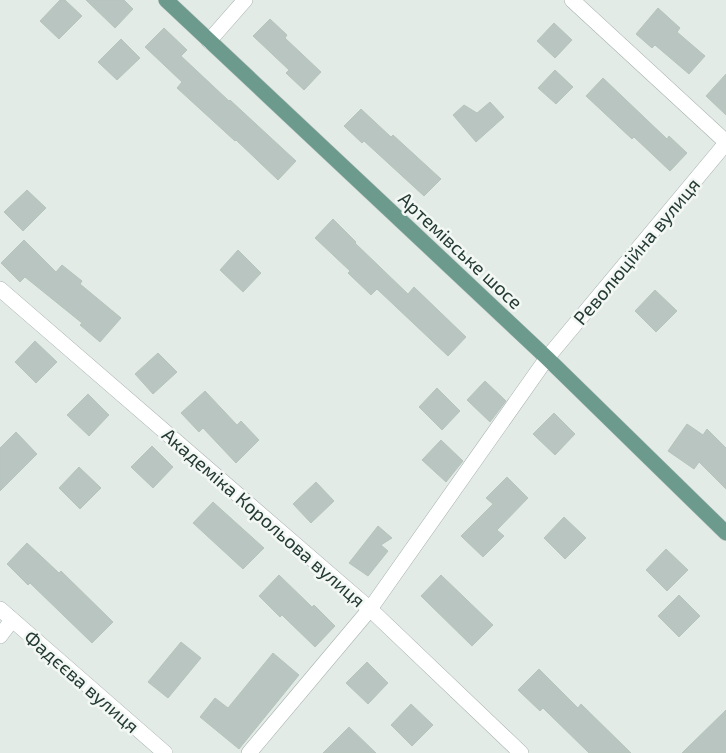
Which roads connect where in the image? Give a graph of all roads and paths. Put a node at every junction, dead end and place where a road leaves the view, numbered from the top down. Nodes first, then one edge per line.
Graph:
1 (166, 0) edge
2 (245, 0) edge
3 (572, 0) edge
4 (209, 41) junction
5 (726, 142) edge
6 (0, 289) edge
7 (547, 358) junction
8 (726, 533) edge
9 (0, 609) edge
10 (370, 609) junction
11 (12, 620) junction
12 (0, 636) edge
13 (164, 753) edge
14 (249, 753) edge
15 (520, 753) edge

1 - 4 main road, Артемівське шосе
2 - 4 street
3 - 5 street
4 - 7 main road, Артемівське шосе
5 - 7 street, Революційна вулиця
6 - 10 street, Академіка Корольова вулиця
7 - 8 main road, Артемівське шосе
7 - 10 street, Революційна вулиця
9 - 11 street, Фадєєва вулиця
10 - 14 street, Революційна вулиця
10 - 15 street, Академіка Корольова вулиця
11 - 12 street
11 - 13 street, Фадєєва вулиця

